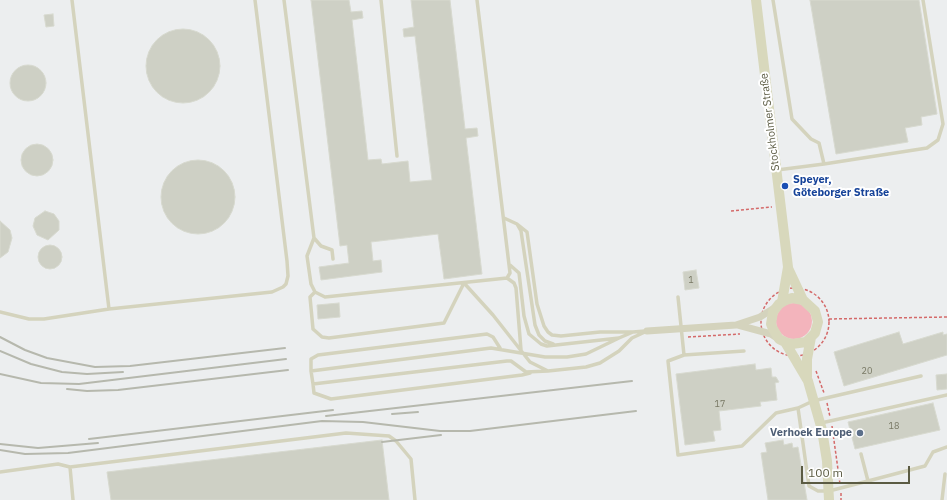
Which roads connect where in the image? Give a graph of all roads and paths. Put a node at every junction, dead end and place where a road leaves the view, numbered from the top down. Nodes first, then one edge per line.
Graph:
1 (72, 0) edge
2 (255, 0) edge
3 (284, 0) edge
4 (381, 0) edge
5 (477, 0) edge
6 (756, 0) edge
7 (773, 0) edge
8 (923, 0) edge
9 (397, 156) dead end
10 (824, 164) junction
11 (776, 170) junction
12 (768, 208) dead end
13 (731, 211) dead end
14 (504, 218) junction
15 (517, 224) junction
16 (314, 238) junction
17 (333, 258) dead end
18 (510, 265) junction
19 (788, 267) junction
20 (507, 278) junction
21 (464, 283) junction
22 (797, 288) junction
23 (784, 289) junction
24 (315, 292) junction
25 (678, 297) dead end
26 (803, 300) junction
27 (779, 305) junction
28 (109, 309) junction
29 (0, 312) edge
30 (947, 317) edge
31 (760, 318) junction
32 (829, 319) junction
33 (736, 325) junction
34 (682, 329) junction
35 (647, 331) junction
36 (633, 332) junction
37 (745, 334) dead end
38 (761, 335) junction
39 (683, 337) junction
40 (811, 337) junction
41 (619, 338) junction
42 (765, 340) junction
43 (782, 341) junction
44 (558, 345) junction
45 (500, 348) junction
46 (744, 351) dead end
47 (522, 352) junction
48 (808, 354) junction
49 (684, 355) junction
50 (794, 356) junction
51 (311, 371) junction
52 (548, 371) junction
53 (531, 373) junction
54 (921, 376) dead end
55 (808, 381) junction
56 (313, 384) junction
57 (947, 395) edge
58 (813, 401) junction
59 (798, 408) junction
60 (820, 424) junction
61 (947, 447) edge
62 (861, 454) dead end
63 (70, 467) junction
64 (0, 472) edge
65 (944, 474) dead end
66 (868, 482) junction
67 (829, 496) edge
68 (73, 500) edge
69 (415, 500) edge
70 (942, 500) edge

1 - 28 lane
2 - 28 lane
3 - 16 lane
4 - 9 lane
5 - 14 lane
6 - 11 street, Stockholmer Straße
7 - 10 lane
8 - 10 lane
10 - 11 lane
11 - 19 street, Stockholmer Straße
12 - 13 path
14 - 15 lane
14 - 18 lane
15 - 36 lane
15 - 44 lane
16 - 17 lane
16 - 24 lane
18 - 20 lane
18 - 44 lane
19 - 22 street, Stockholmer Straße
19 - 23 street, Stockholmer Straße
20 - 21 lane
20 - 47 lane
21 - 24 lane
21 - 24 lane
21 - 47 lane
22 - 23 path
22 - 26 street, Stockholmer Straße
22 - 32 path
23 - 27 street, Stockholmer Straße
23 - 31 path
25 - 34 lane
26 - 27 street
26 - 40 street, Stockholmer Straße
27 - 31 street
27 - 43 street, Stockholmer Straße
28 - 29 lane
30 - 32 path
31 - 33 street
31 - 38 path
32 - 48 path
33 - 34 street
33 - 38 street
34 - 35 street
34 - 39 lane
35 - 36 lane
35 - 52 lane
36 - 41 lane
37 - 39 path
38 - 42 path
38 - 42 path
38 - 43 street
39 - 49 lane
40 - 43 street
40 - 48 street, Stockholmer Straße
41 - 44 lane
41 - 47 lane
42 - 50 path
43 - 50 street, Stockholmer Straße
45 - 47 lane
45 - 51 lane
45 - 51 lane
46 - 49 lane
47 - 52 lane
48 - 50 path
48 - 55 street, Stockholmer Straße
49 - 59 lane
50 - 55 street, Stockholmer Straße
51 - 56 lane
52 - 53 lane
53 - 56 lane
53 - 56 lane
54 - 58 lane
55 - 58 street, Stockholmer Straße
57 - 60 lane
58 - 59 lane
58 - 60 street, Stockholmer Straße
59 - 67 lane
60 - 67 street, Stockholmer Straße
61 - 66 lane
62 - 66 lane
63 - 64 lane
63 - 68 lane
63 - 69 lane
65 - 70 lane
66 - 67 lane

